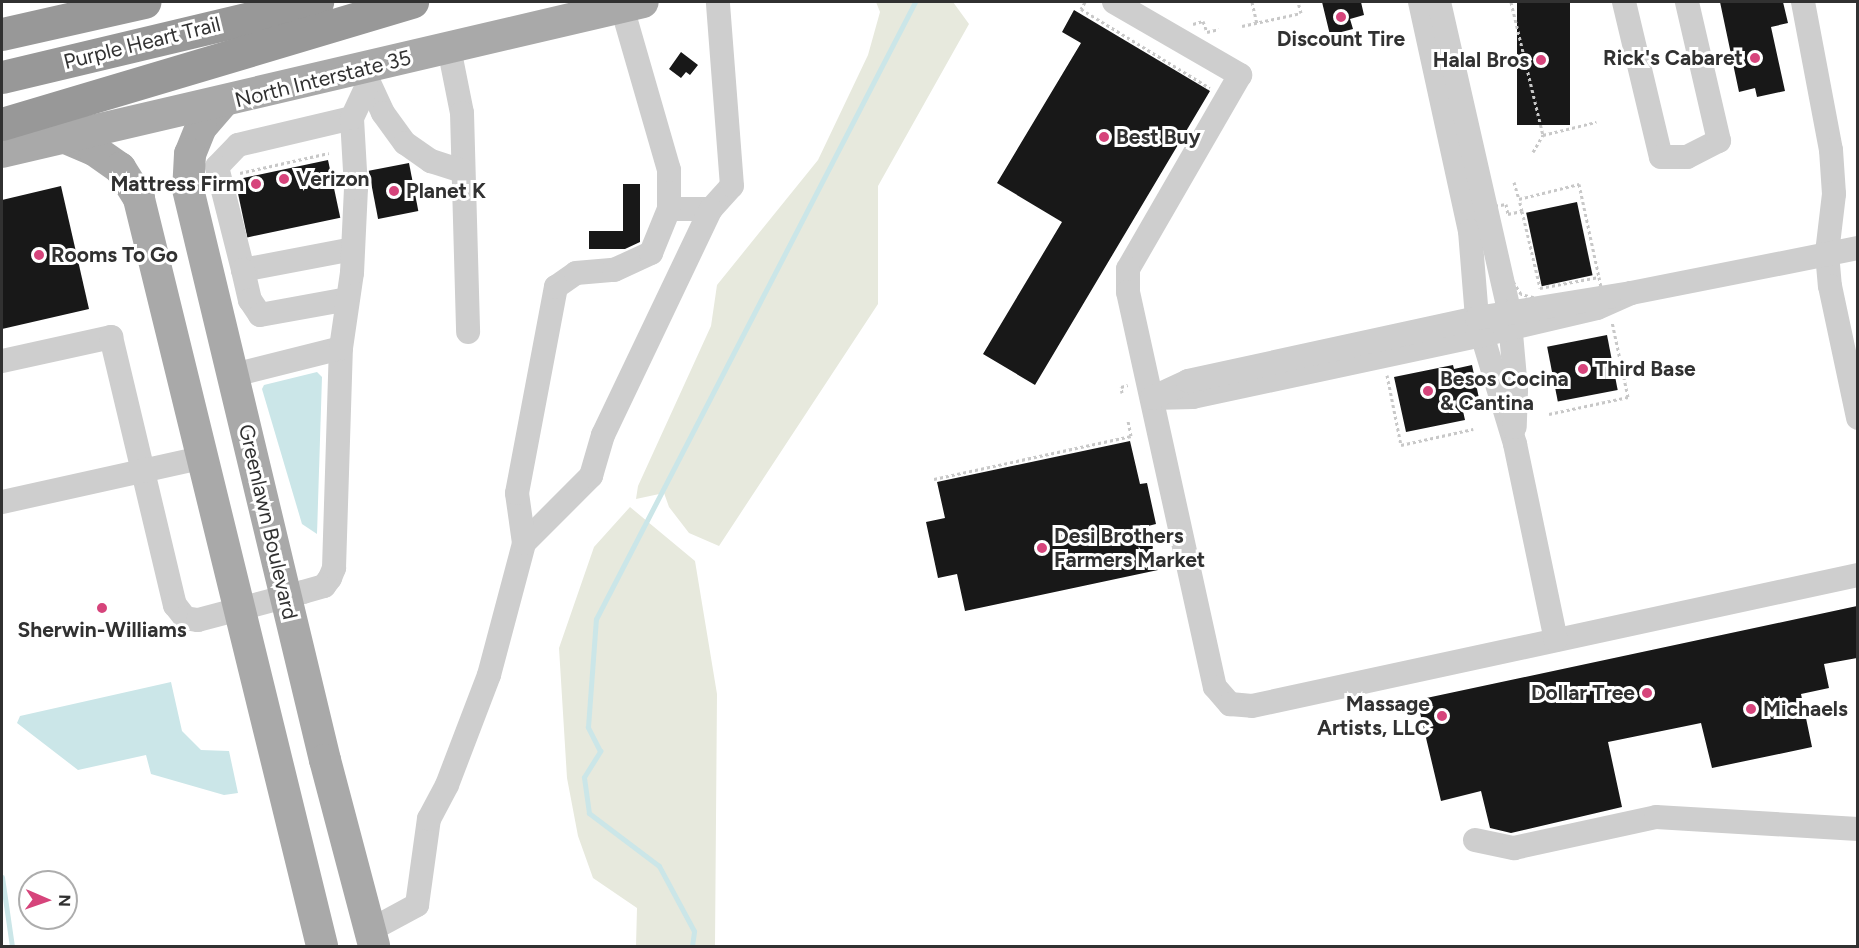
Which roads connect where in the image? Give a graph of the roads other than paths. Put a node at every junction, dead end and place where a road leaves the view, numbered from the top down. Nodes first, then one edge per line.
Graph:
1 (144, 2) edge
2 (317, 2) edge
3 (412, 2) edge
4 (718, 2) edge
5 (1114, 2) edge
6 (1420, 2) edge
7 (1439, 2) edge
8 (1624, 2) edge
9 (1687, 2) edge
10 (1803, 2) edge
11 (632, 4) edge
12 (2, 34) edge
13 (449, 48) junction
14 (366, 76) junction
15 (2, 77) edge
16 (222, 103) junction
17 (352, 118) junction
18 (2, 124) edge
19 (68, 138) junction
20 (2, 152) edge
21 (462, 171) junction
22 (669, 209) junction
23 (711, 209) junction
24 (1857, 248) edge
25 (353, 249) junction
26 (1827, 253) junction
27 (243, 270) junction
28 (348, 299) junction
29 (1510, 319) junction
30 (1480, 326) junction
31 (468, 332) dead end
32 (341, 348) junction
33 (2, 361) edge
34 (234, 375) junction
35 (1152, 398) junction
36 (1857, 418) edge
37 (1515, 444) junction
38 (201, 458) junction
39 (143, 470) junction
40 (2, 502) edge
41 (524, 543) junction
42 (1857, 575) edge
43 (286, 598) junction
44 (238, 610) junction
45 (1556, 640) junction
46 (1857, 829) edge
47 (1475, 840) dead end
48 (370, 939) edge
49 (322, 946) edge

1 - 12 highway, Purple Heart Trail
2 - 15 highway, Purple Heart Trail
3 - 18 highway
4 - 23 lane
5 - 35 lane
6 - 30 lane
7 - 29 lane
8 - 9 lane
10 - 26 lane
11 - 13 main road, North Interstate 35
11 - 22 lane
13 - 14 main road, North Interstate 35
13 - 21 lane
14 - 16 main road, North Interstate 35
14 - 17 lane
14 - 21 lane
16 - 19 main road, North Interstate 35
16 - 34 main road, Greenlawn Boulevard
17 - 25 lane
17 - 27 lane
19 - 20 main road, North Interstate 35
19 - 38 main road
21 - 31 lane
22 - 23 lane
22 - 41 lane
23 - 41 lane
24 - 26 lane
25 - 27 lane
25 - 28 lane
26 - 29 lane
26 - 36 lane
27 - 28 lane
28 - 32 lane
29 - 30 lane
29 - 37 lane
30 - 35 lane
30 - 37 lane
32 - 34 lane
32 - 43 lane
33 - 39 lane
34 - 43 main road, Greenlawn Boulevard
35 - 45 lane
37 - 45 lane
38 - 39 lane
38 - 44 main road
39 - 40 lane
39 - 44 lane
41 - 48 lane
42 - 45 lane
43 - 44 lane
43 - 48 main road, Greenlawn Boulevard
44 - 49 main road
46 - 47 lane

